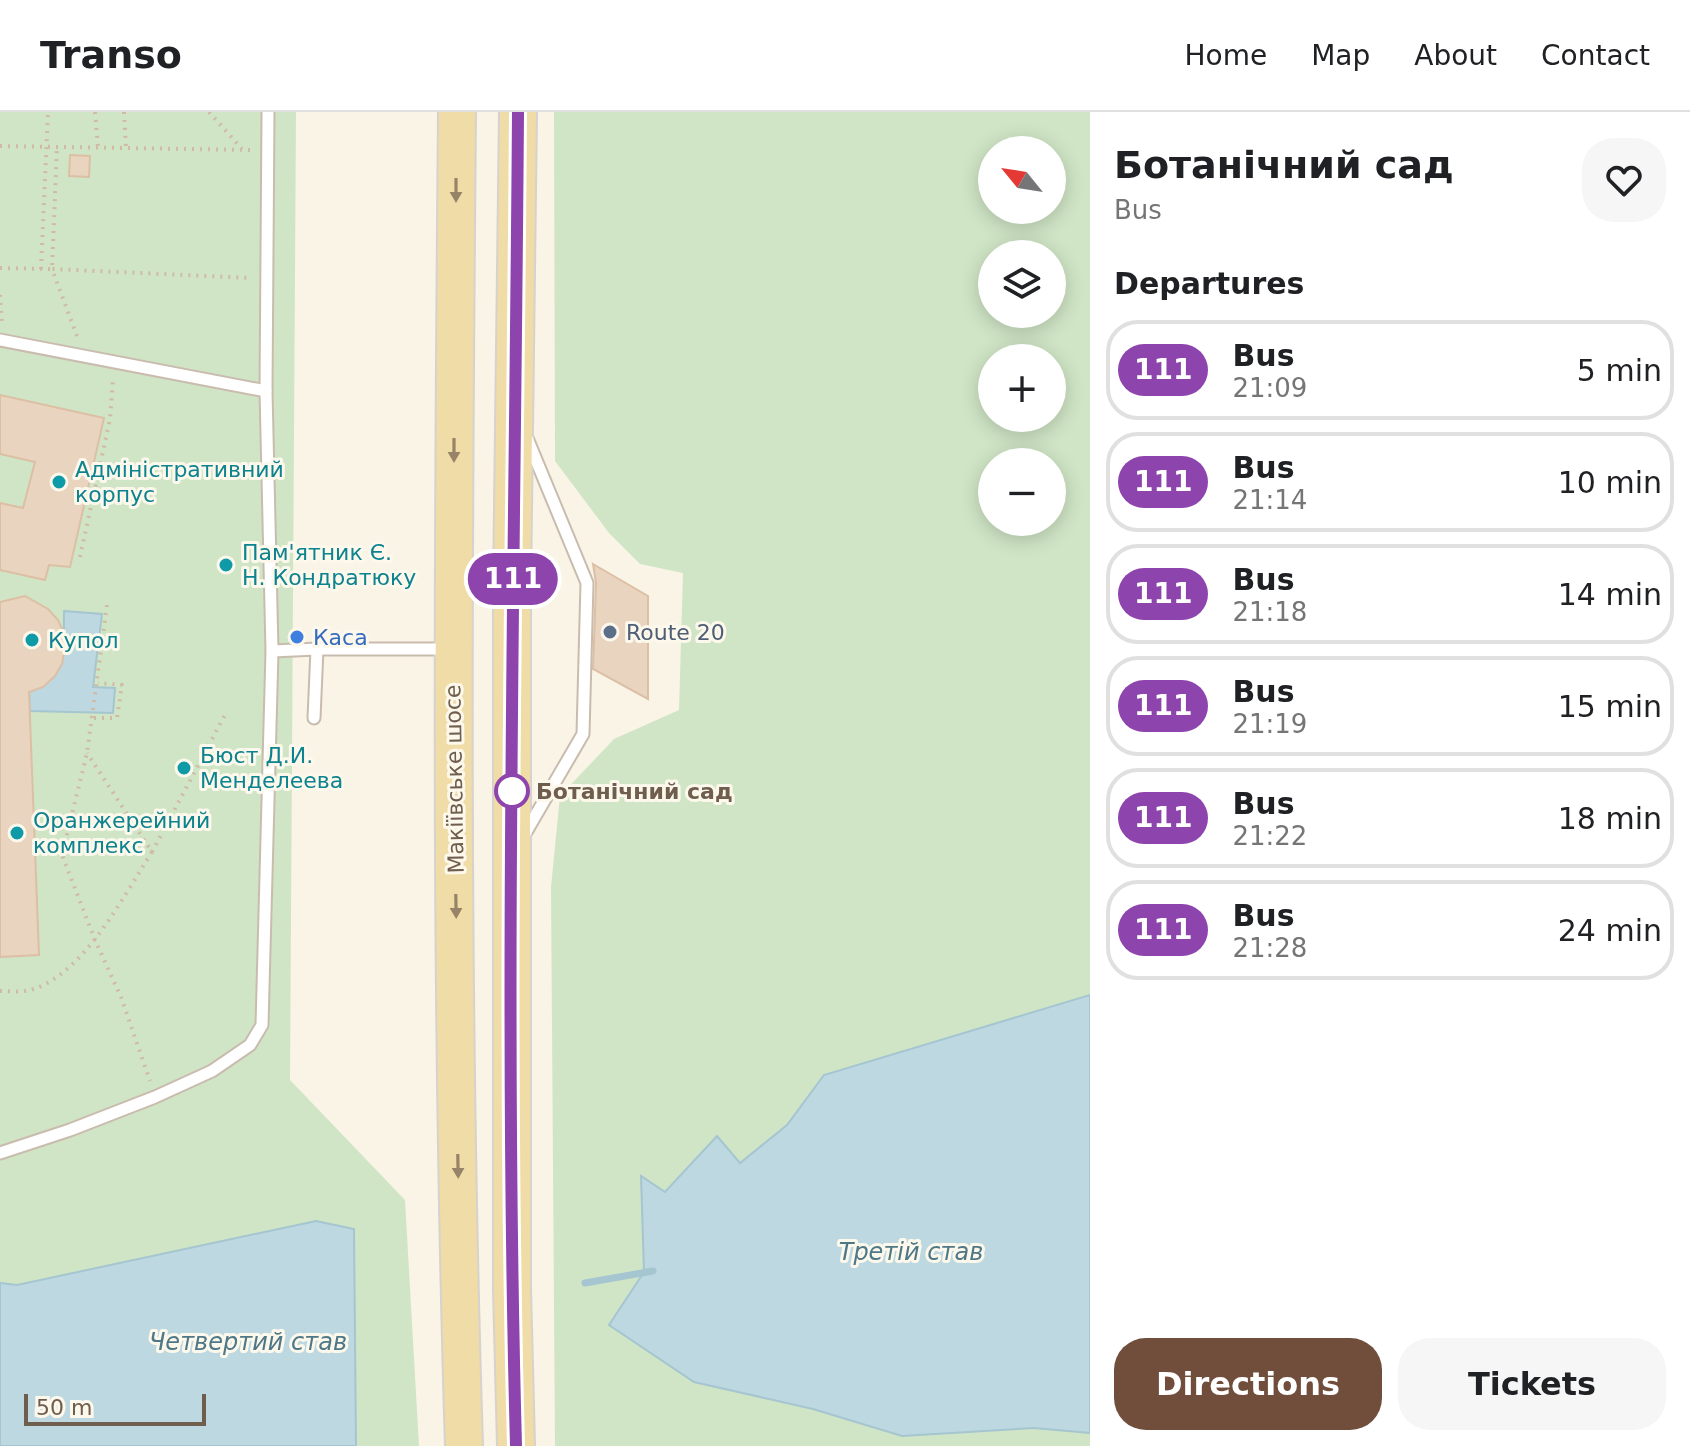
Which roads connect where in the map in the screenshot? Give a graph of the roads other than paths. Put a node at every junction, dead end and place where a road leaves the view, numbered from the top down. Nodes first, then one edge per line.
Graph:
1 (268, 112) edge
2 (457, 112) edge
3 (518, 112) edge
4 (1, 340) edge
5 (266, 391) junction
6 (515, 407) junction
7 (317, 649) junction
8 (453, 649) junction
9 (272, 651) junction
10 (314, 718) dead end
11 (512, 855) junction
12 (0, 1153) edge
13 (464, 1446) edge
14 (516, 1446) edge

1 - 5 lane
2 -> 8 main road, Макіївське шосе
3 - 6 main road
4 - 5 lane
5 - 9 lane
6 - 11 main road
6 - 11 lane
7 - 8 lane
7 - 9 lane
7 - 10 lane
8 -> 13 main road, Макіївське шосе
9 - 12 lane
11 - 14 main road

